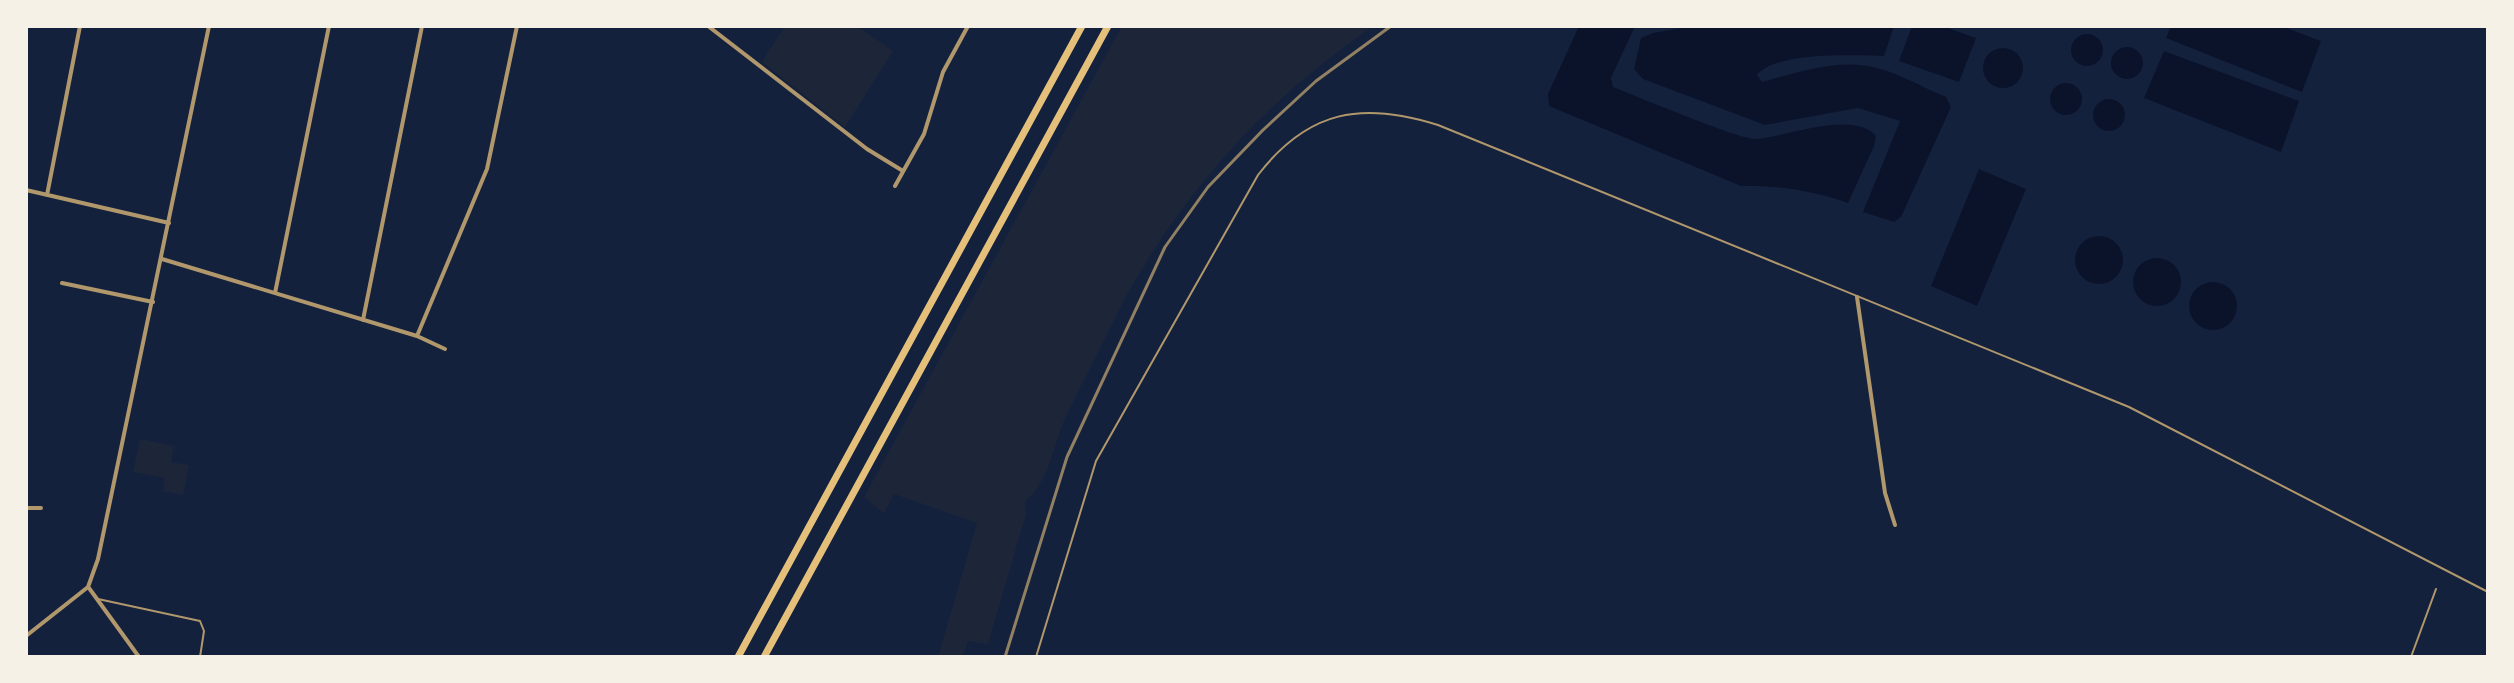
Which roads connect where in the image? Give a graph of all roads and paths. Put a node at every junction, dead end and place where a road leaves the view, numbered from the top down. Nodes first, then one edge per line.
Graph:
1 (80, 26) edge
2 (209, 26) edge
3 (329, 26) edge
4 (422, 26) edge
5 (517, 26) edge
6 (708, 26) edge
7 (968, 26) edge
8 (1082, 26) edge
9 (1108, 26) edge
10 (903, 171) junction
11 (895, 186) dead end
12 (26, 190) edge
13 (47, 195) junction
14 (169, 223) junction
15 (162, 259) junction
16 (62, 283) dead end
17 (275, 293) junction
18 (1857, 297) junction
19 (153, 302) junction
20 (363, 320) junction
21 (417, 336) junction
22 (445, 349) dead end
23 (26, 508) edge
24 (41, 508) dead end
25 (1895, 525) dead end
26 (88, 587) junction
27 (2436, 589) dead end
28 (2488, 592) edge
29 (97, 599) junction
30 (26, 636) edge
31 (139, 657) edge
32 (200, 657) edge
33 (738, 657) edge
34 (764, 657) edge
35 (1036, 657) edge
36 (2411, 657) edge

1 - 13 street
2 - 14 street
3 - 17 street
4 - 20 street
5 - 21 street
6 - 10 street
7 - 10 street
8 - 33 highway
9 - 34 highway
10 - 11 street
12 - 13 street
13 - 14 street
14 - 15 street
15 - 17 street
15 - 19 street
16 - 19 street
17 - 20 street
18 - 25 street
18 - 28 lane
18 - 35 lane
19 - 26 street
20 - 21 street
21 - 22 street
23 - 24 street
26 - 29 street
26 - 30 street
27 - 36 lane
29 - 31 street
29 - 32 lane

